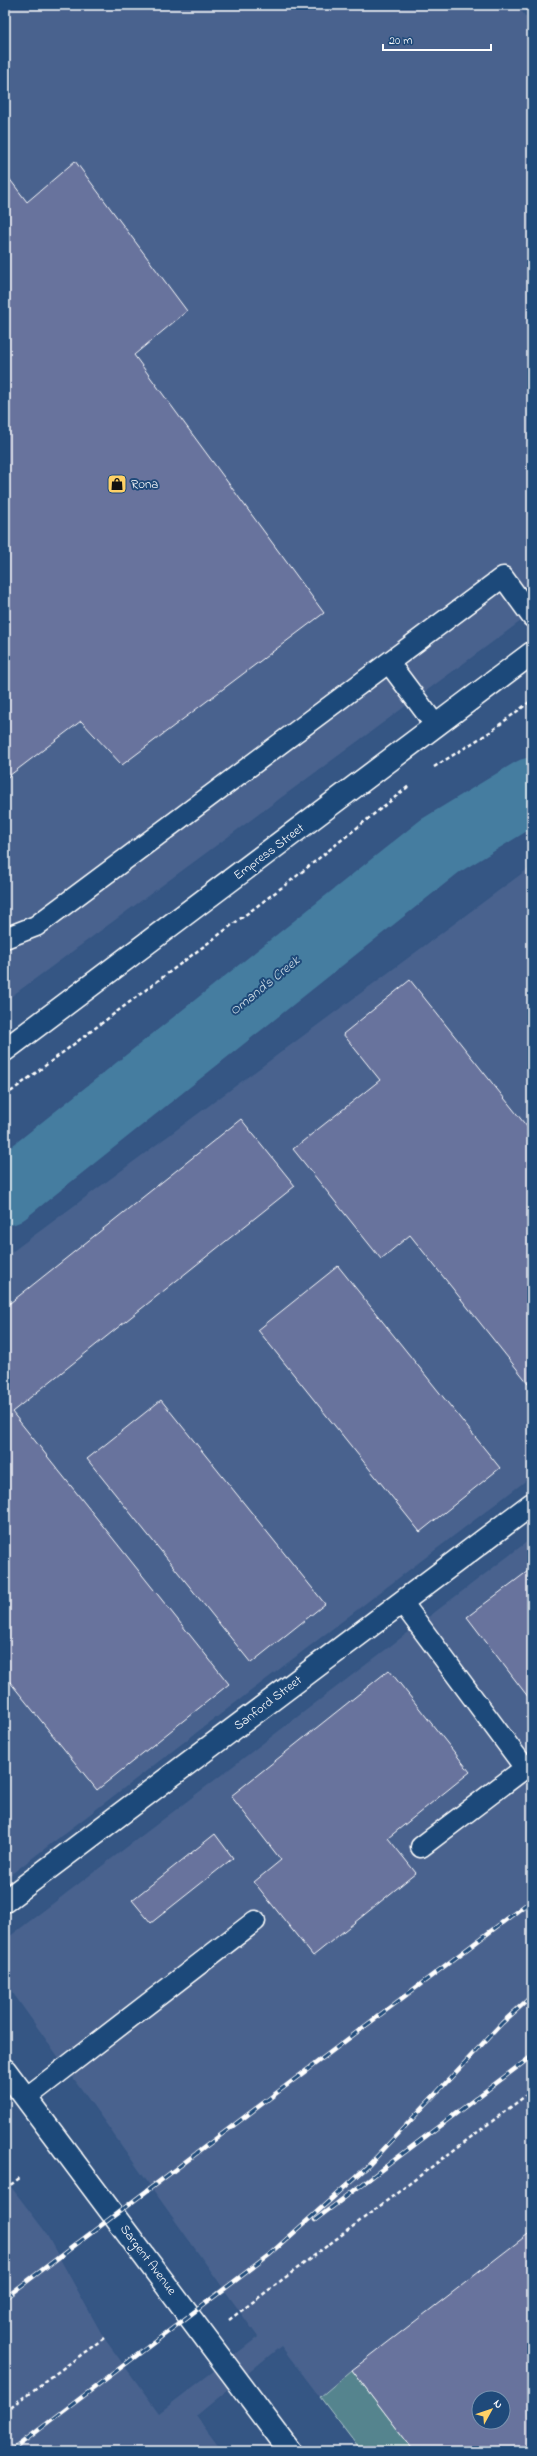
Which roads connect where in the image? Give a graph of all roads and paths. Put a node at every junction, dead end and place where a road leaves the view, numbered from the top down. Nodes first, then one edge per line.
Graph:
1 (532, 617) edge
2 (532, 653) edge
3 (389, 663) junction
4 (532, 700) edge
5 (436, 726) junction
6 (429, 771) dead end
7 (410, 786) dead end
8 (5, 938) edge
9 (5, 1050) edge
10 (5, 1096) edge
11 (532, 1504) edge
12 (402, 1602) junction
13 (528, 1765) edge
14 (422, 1847) dead end
15 (5, 1901) edge
16 (255, 1921) dead end
17 (5, 2070) edge
18 (532, 2091) edge
19 (26, 2098) junction
20 (21, 2177) dead end
21 (5, 2189) edge
22 (104, 2338) dead end
23 (206, 2338) junction
24 (5, 2411) edge
25 (290, 2451) edge

1 - 3 lane
2 - 5 main road, Empress Street
3 - 5 lane
3 - 8 lane
4 - 6 path
5 - 9 main road, Empress Street
7 - 10 path
11 - 12 main road, Sanford Street
12 - 13 lane
12 - 15 main road, Sanford Street
13 - 14 lane
16 - 19 lane
17 - 19 main road, Sargent Avenue
18 - 23 path
19 - 23 main road, Sargent Avenue
20 - 21 path
22 - 24 path
23 - 25 main road, Sargent Avenue

